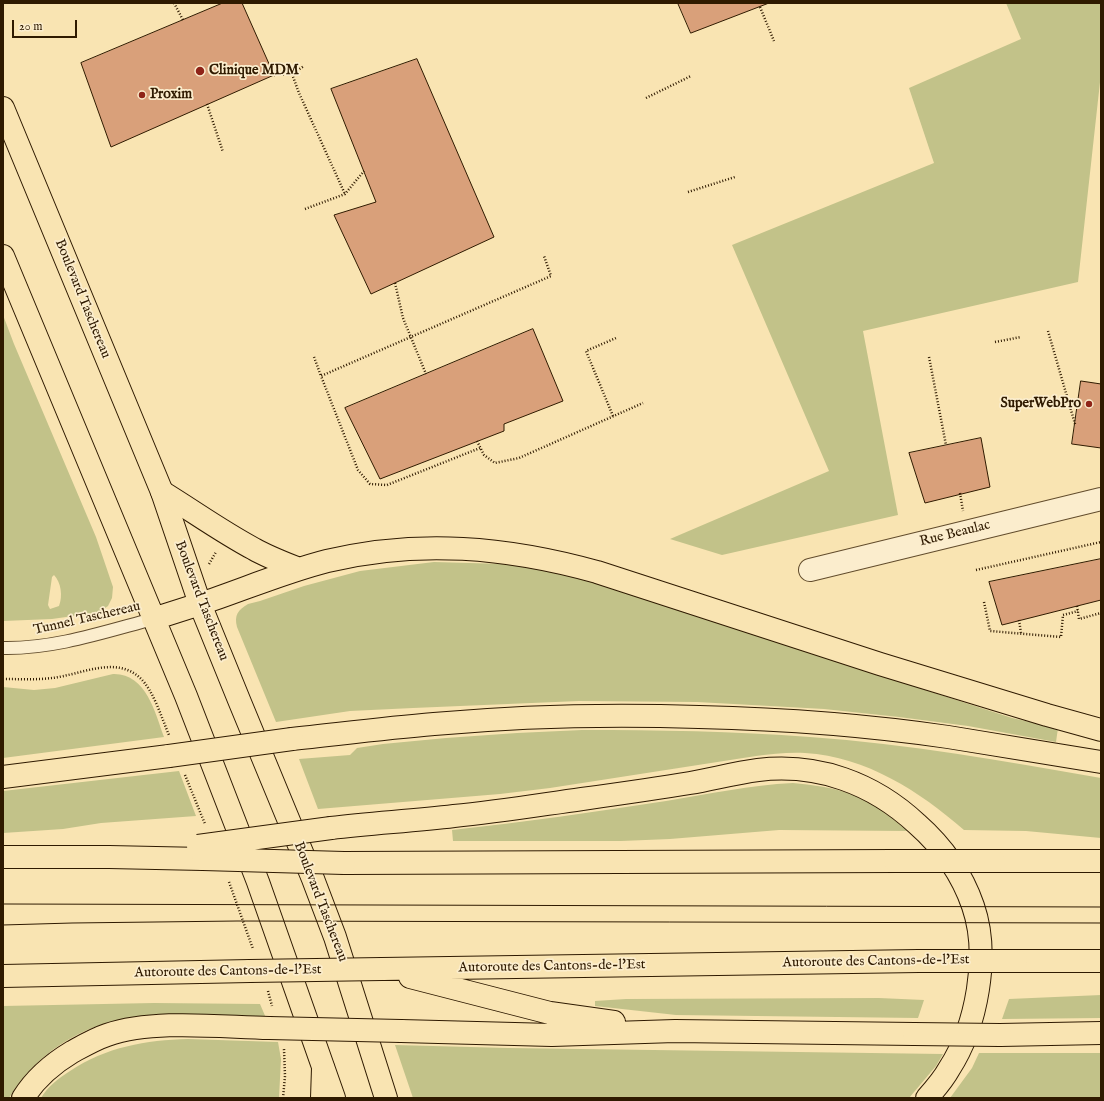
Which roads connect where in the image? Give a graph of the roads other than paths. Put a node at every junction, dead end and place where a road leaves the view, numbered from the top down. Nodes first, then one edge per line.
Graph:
1 (3, 108) edge
2 (3, 256) edge
3 (162, 492) junction
4 (1101, 499) edge
5 (299, 569) junction
6 (810, 570) dead end
7 (200, 604) junction
8 (154, 619) junction
9 (3, 648) edge
10 (1101, 730) edge
11 (1101, 762) edge
12 (3, 777) edge
13 (201, 852) junction
14 (3, 857) edge
15 (1101, 861) edge
16 (1101, 961) edge
17 (382, 969) junction
18 (3, 976) edge
19 (674, 1031) junction
20 (1101, 1033) edge
21 (323, 1068) junction
22 (23, 1098) edge
23 (322, 1098) edge
24 (334, 1098) edge
25 (386, 1098) edge
26 (927, 1098) edge

1 - 3 main road, Boulevard Taschereau
2 - 8 main road
3 - 5 main road
3 - 7 main road, Boulevard Taschereau
4 - 6 street, Rue Beaulac
5 - 7 main road
5 - 10 main road
7 - 8 main road
7 - 25 main road, Boulevard Taschereau
8 - 9 lane, Tunnel Taschereau
8 - 21 main road
11 - 12 main road, bridge
13 - 14 main road
13 - 15 main road, bridge
13 - 26 main road, bridge
16 - 17 main road, Autoroute des Cantons-de-l'Est, bridge
17 - 18 main road, Autoroute des Cantons-de-l'Est, bridge
17 - 19 main road
19 - 20 main road, bridge
19 - 22 main road, bridge
21 - 23 main road
21 - 24 main road

